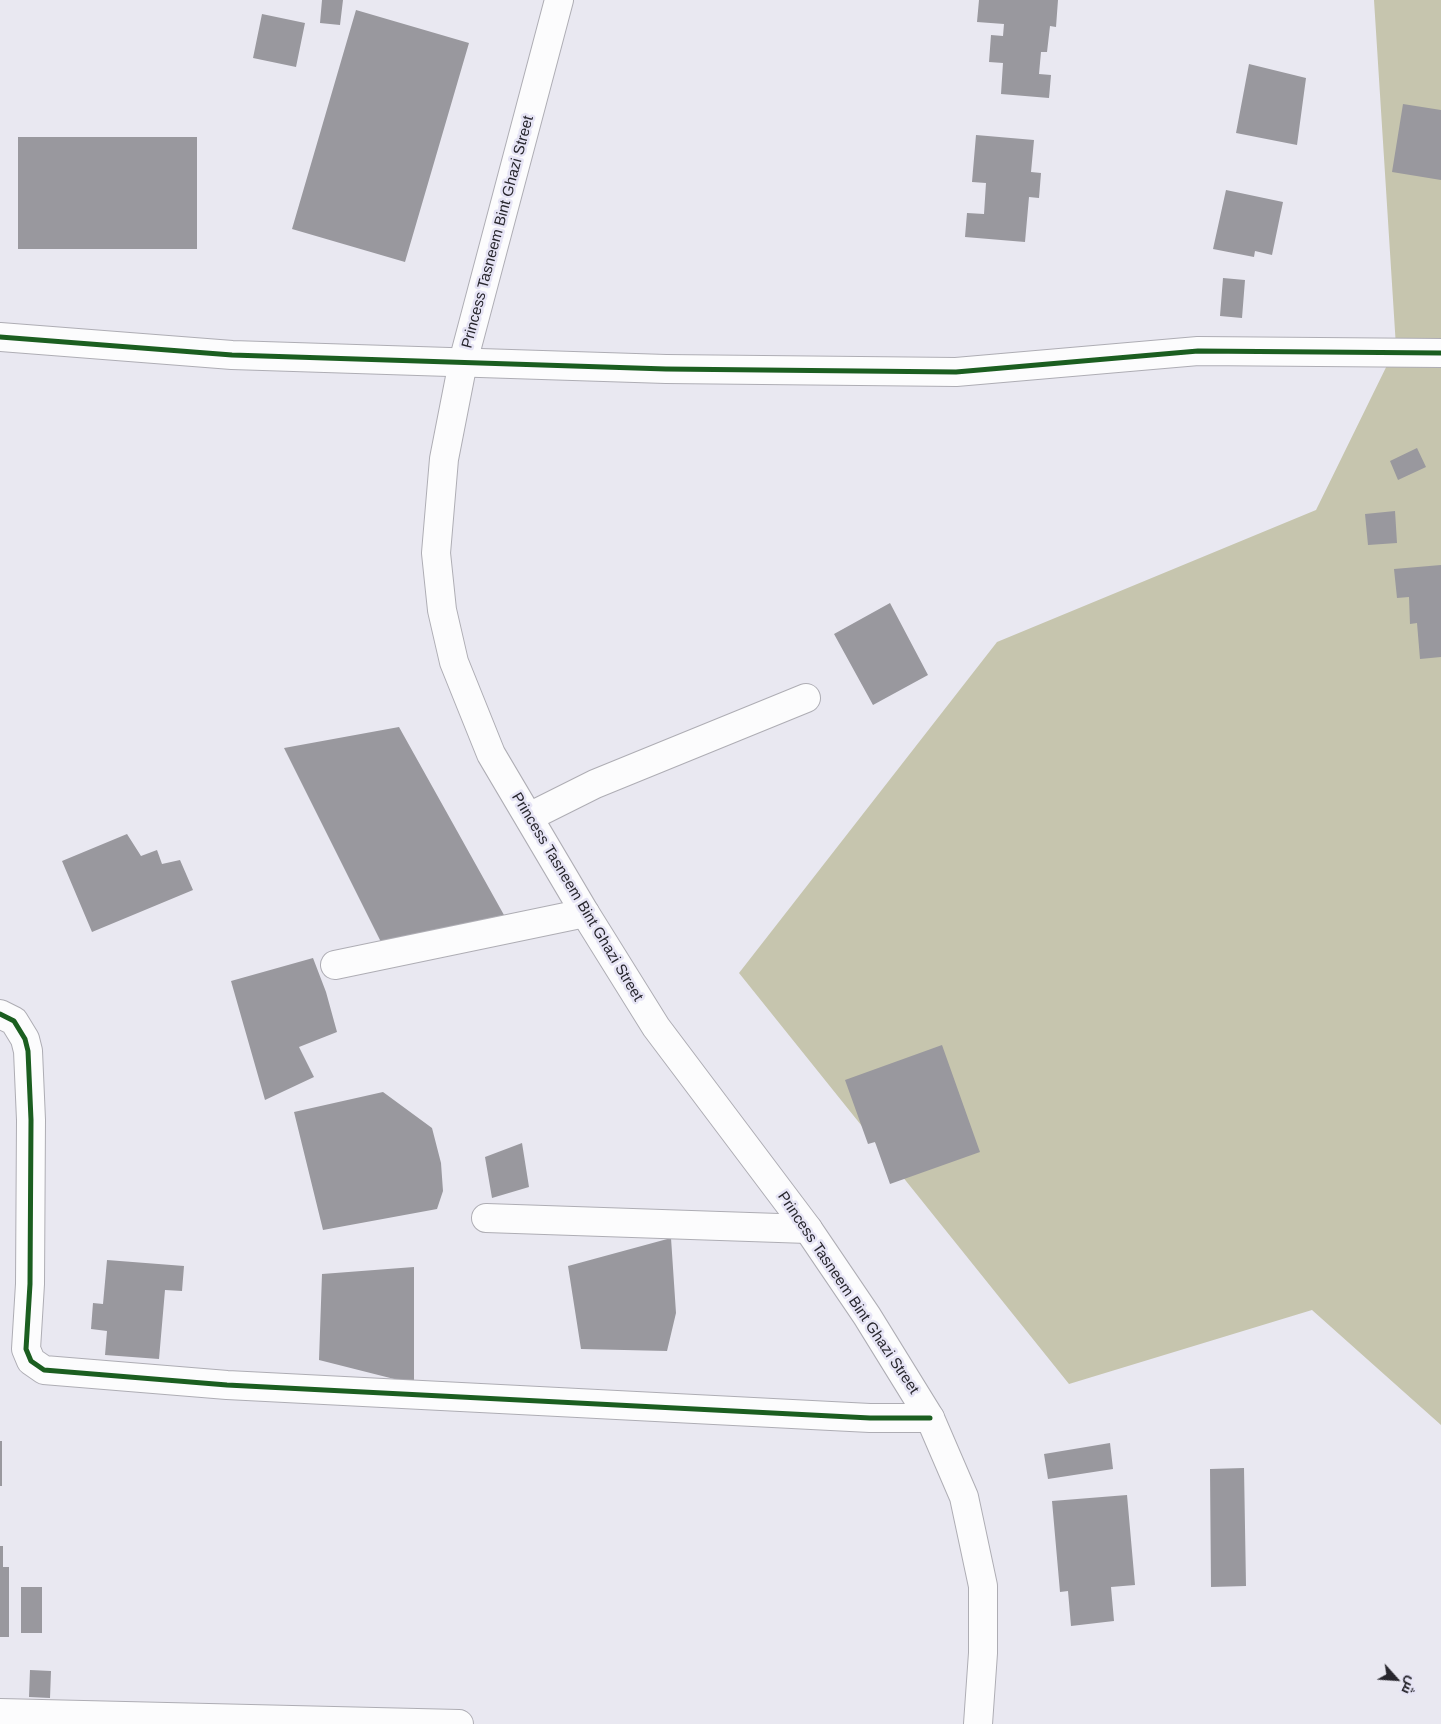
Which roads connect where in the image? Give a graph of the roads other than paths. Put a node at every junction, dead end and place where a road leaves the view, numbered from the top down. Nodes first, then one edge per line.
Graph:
1 (559, 0) edge
2 (0, 337) edge
3 (1441, 353) edge
4 (463, 362) junction
5 (806, 698) dead end
6 (529, 817) junction
7 (585, 913) junction
8 (335, 965) dead end
9 (0, 1014) edge
10 (486, 1218) dead end
11 (808, 1229) junction
12 (930, 1418) junction
13 (0, 1713) edge
14 (459, 1724) edge
15 (978, 1724) edge

1 - 4 street, Princess Tasneem Bint Ghazi Street
2 - 4 street
3 - 4 street
4 - 6 street, Princess Tasneem Bint Ghazi Street
5 - 6 street
6 - 7 street, Princess Tasneem Bint Ghazi Street
7 - 8 street
7 - 11 street, Princess Tasneem Bint Ghazi Street
9 - 12 street
10 - 11 street
11 - 12 street, Princess Tasneem Bint Ghazi Street
12 - 15 street, Princess Tasneem Bint Ghazi Street
13 - 14 street

